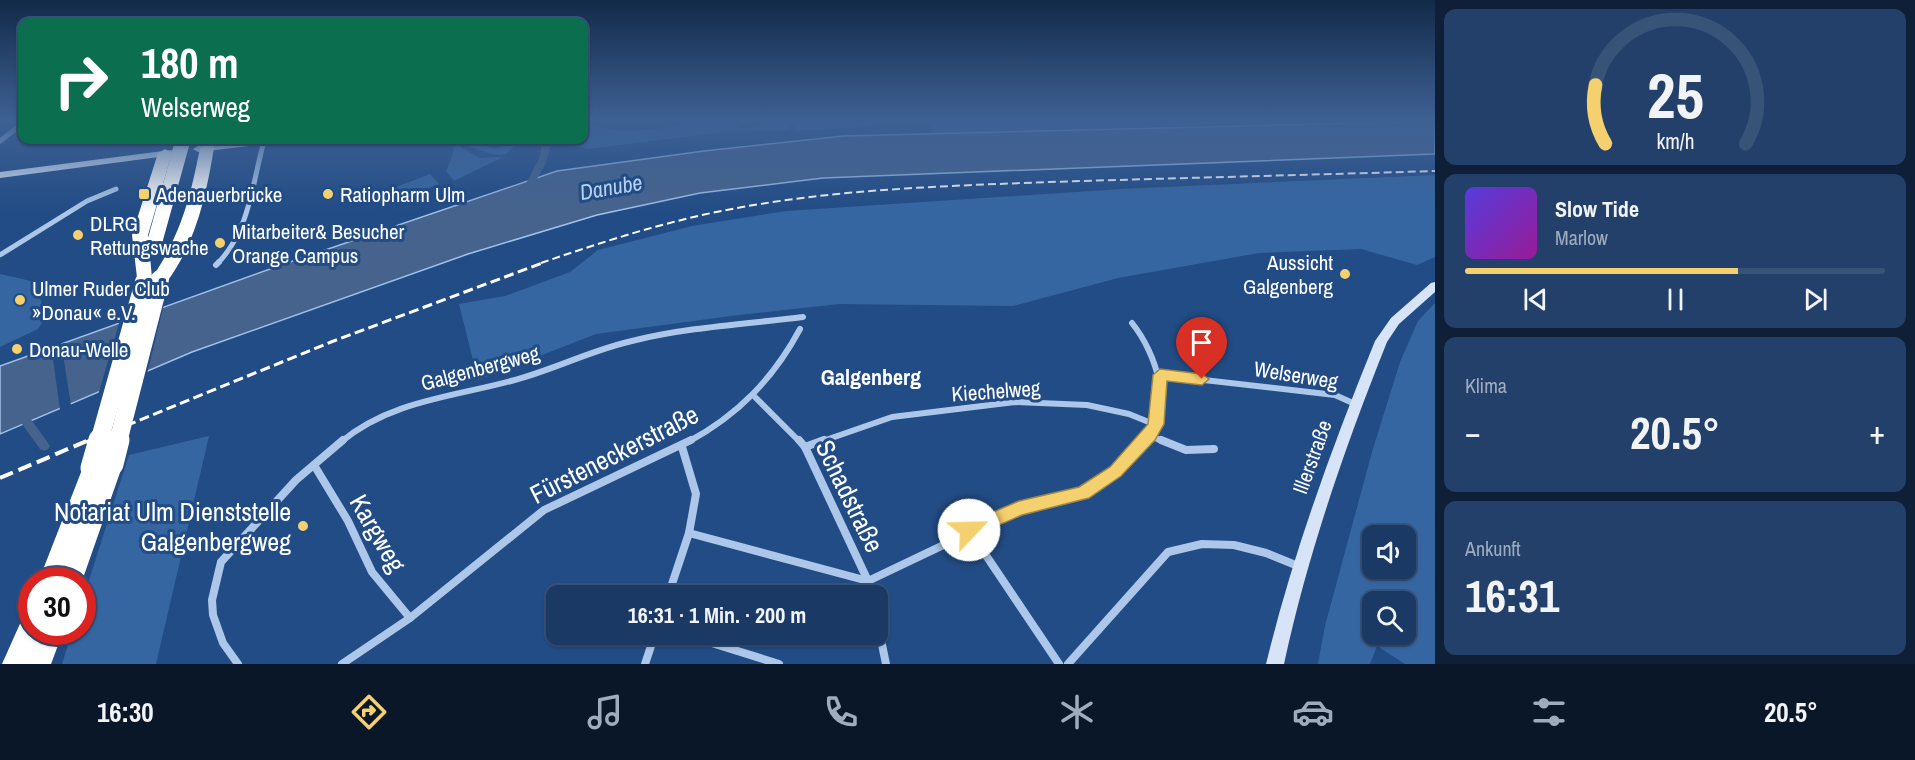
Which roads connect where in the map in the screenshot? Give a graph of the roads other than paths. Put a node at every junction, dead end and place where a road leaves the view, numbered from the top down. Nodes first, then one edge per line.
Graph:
1 (148, 151) edge
2 (172, 151) edge
3 (172, 151) edge
4 (199, 151) edge
5 (201, 151) edge
6 (262, 151) edge
7 (0, 175) edge
8 (116, 189) dead end
9 (160, 247) junction
10 (0, 255) edge
11 (216, 265) dead end
12 (152, 281) junction
13 (1434, 285) edge
14 (803, 317) dead end
15 (1132, 324) dead end
16 (800, 329) dead end
17 (1160, 375) junction
18 (754, 397) junction
19 (1355, 404) junction
20 (1156, 424) junction
21 (1150, 436) junction
22 (682, 447) junction
23 (805, 447) junction
24 (1214, 449) dead end
25 (314, 465) junction
26 (102, 466) junction
27 (969, 530) junction
28 (689, 533) junction
29 (1298, 566) junction
30 (57, 567) edge
31 (75, 567) edge
32 (868, 581) junction
33 (672, 585) edge
34 (869, 585) edge
35 (410, 618) junction
36 (23, 645) edge
37 (46, 645) edge
38 (651, 645) edge
39 (718, 645) edge
40 (882, 645) edge
41 (15, 664) edge
42 (38, 664) edge
43 (238, 664) edge
44 (342, 664) edge
45 (645, 664) edge
46 (778, 664) edge
47 (886, 664) edge
48 (1059, 664) edge
49 (1068, 664) edge
50 (1275, 664) edge

1 - 7 main road
2 - 9 highway, bridge
3 - 12 highway
4 - 9 highway
5 - 12 highway
6 - 11 street
8 - 10 street
9 - 12 highway
12 - 26 highway, bridge
13 - 19 main road, Illerstraße
14 - 25 street, Galgenbergweg
15 - 17 street
16 - 18 street, Fürsteneckerstraße
17 - 19 street, Welserweg
17 - 20 street
18 - 22 street, Fürsteneckerstraße
18 - 23 street, Schadstraße
19 - 29 main road, Illerstraße
20 - 21 street
20 - 23 street, Kiechelweg
21 - 24 street
21 - 27 street
22 - 28 street
22 - 35 street, Fürsteneckerstraße
23 - 32 street, Schadstraße
25 - 35 street, Kargweg
25 - 43 street, Galgenbergweg
26 - 30 highway
26 - 31 highway
27 - 32 street
27 - 48 street
28 - 32 street
28 - 33 street
29 - 49 street
29 - 50 main road, Illerstraße
32 - 34 street, Schadstraße
35 - 44 street, Fürsteneckerstraße
36 - 41 highway
37 - 42 highway
38 - 45 street
39 - 46 street
40 - 47 street

